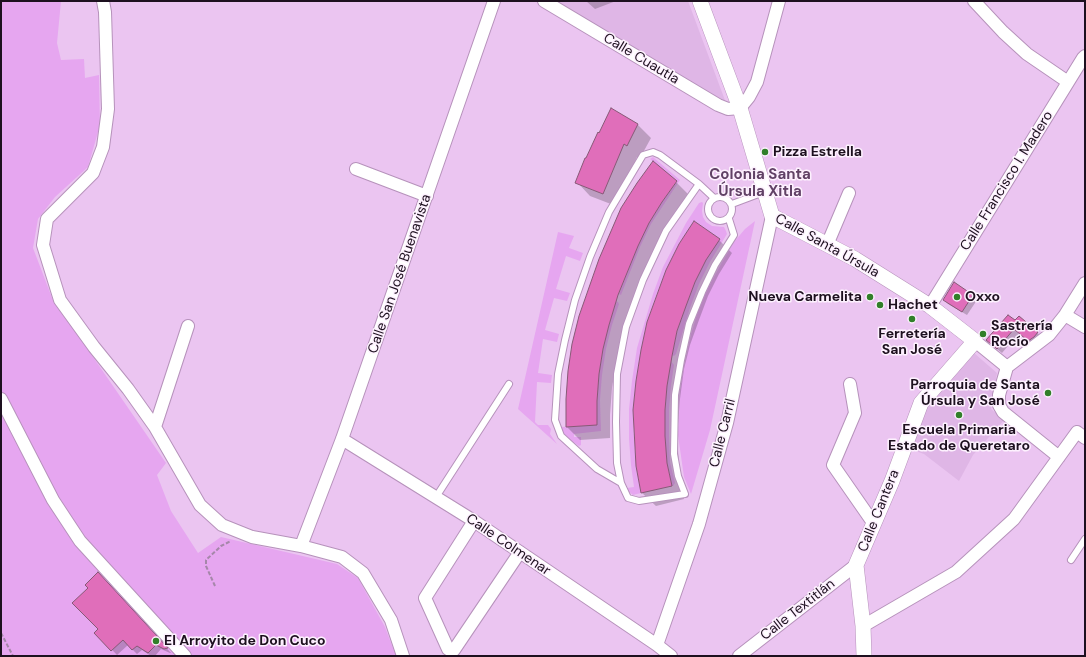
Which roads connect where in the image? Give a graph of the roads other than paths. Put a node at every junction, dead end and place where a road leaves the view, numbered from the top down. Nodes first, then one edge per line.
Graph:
1 (103, 1) edge
2 (494, 1) edge
3 (544, 1) edge
4 (700, 1) edge
5 (779, 1) edge
6 (974, 1) edge
7 (1085, 56) edge
8 (1068, 82) junction
9 (740, 108) junction
10 (356, 169) dead end
11 (699, 184) junction
12 (764, 192) junction
13 (849, 193) dead end
14 (427, 196) junction
15 (714, 198) junction
16 (732, 204) junction
17 (772, 216) junction
18 (729, 219) junction
19 (827, 245) junction
20 (1085, 283) edge
21 (930, 306) junction
22 (1065, 315) junction
23 (188, 326) dead end
24 (1085, 327) edge
25 (975, 341) junction
26 (1007, 367) junction
27 (510, 384) dead end
28 (850, 384) dead end
29 (1, 399) edge
30 (155, 427) junction
31 (1081, 435) edge
32 (342, 439) junction
33 (1059, 457) junction
34 (621, 483) junction
35 (436, 497) junction
36 (474, 521) junction
37 (874, 524) junction
38 (1085, 539) edge
39 (301, 546) junction
40 (520, 552) junction
41 (1071, 560) dead end
42 (856, 564) junction
43 (863, 626) junction
44 (657, 645) junction
45 (185, 656) edge
46 (403, 656) edge
47 (671, 656) edge
48 (739, 656) edge
49 (864, 656) edge

1 - 30 street
2 - 14 street, Calle San José Buenavista
3 - 9 street, Calle Cuautla
4 - 9 street, Calle Santa Úrsula
5 - 9 street
6 - 8 street
7 - 8 street, Calle Francisco I. Madero
8 - 21 street, Calle Francisco I. Madero
9 - 12 street, Calle Santa Úrsula
10 - 14 street
11 - 15 lane
11 - 34 lane
11 - 34 lane
12 - 16 lane
12 - 17 street, Calle Santa Úrsula
13 - 19 street
14 - 32 street, Calle San José Buenavista
15 - 16 lane
15 - 18 lane
16 - 18 lane
17 - 19 street, Calle Santa Úrsula
17 - 44 street, Calle Carril
18 - 34 lane
19 - 21 street, Calle Santa Úrsula
20 - 22 street
21 - 25 street, Calle Santa Úrsula
22 - 24 street
22 - 26 street
23 - 30 street
25 - 26 street, Calle Santa Úrsula
25 - 37 street, Calle Cantera
26 - 33 street
27 - 35 lane
28 - 37 street
29 - 45 street
30 - 39 street
31 - 33 street
32 - 35 street, Calle Colmenar
32 - 39 street, Calle San José Buenavista
33 - 43 street
35 - 36 street, Calle Colmenar
36 - 40 street, Calle Colmenar
36 - 40 street
37 - 42 street, Calle Cantera
38 - 41 lane
39 - 46 street
40 - 44 street, Calle Colmenar
42 - 43 street, Calle Cantera
42 - 48 street, Calle Textitlán
43 - 49 street, Calle Cantera
44 - 47 street, Calle Colmenar

